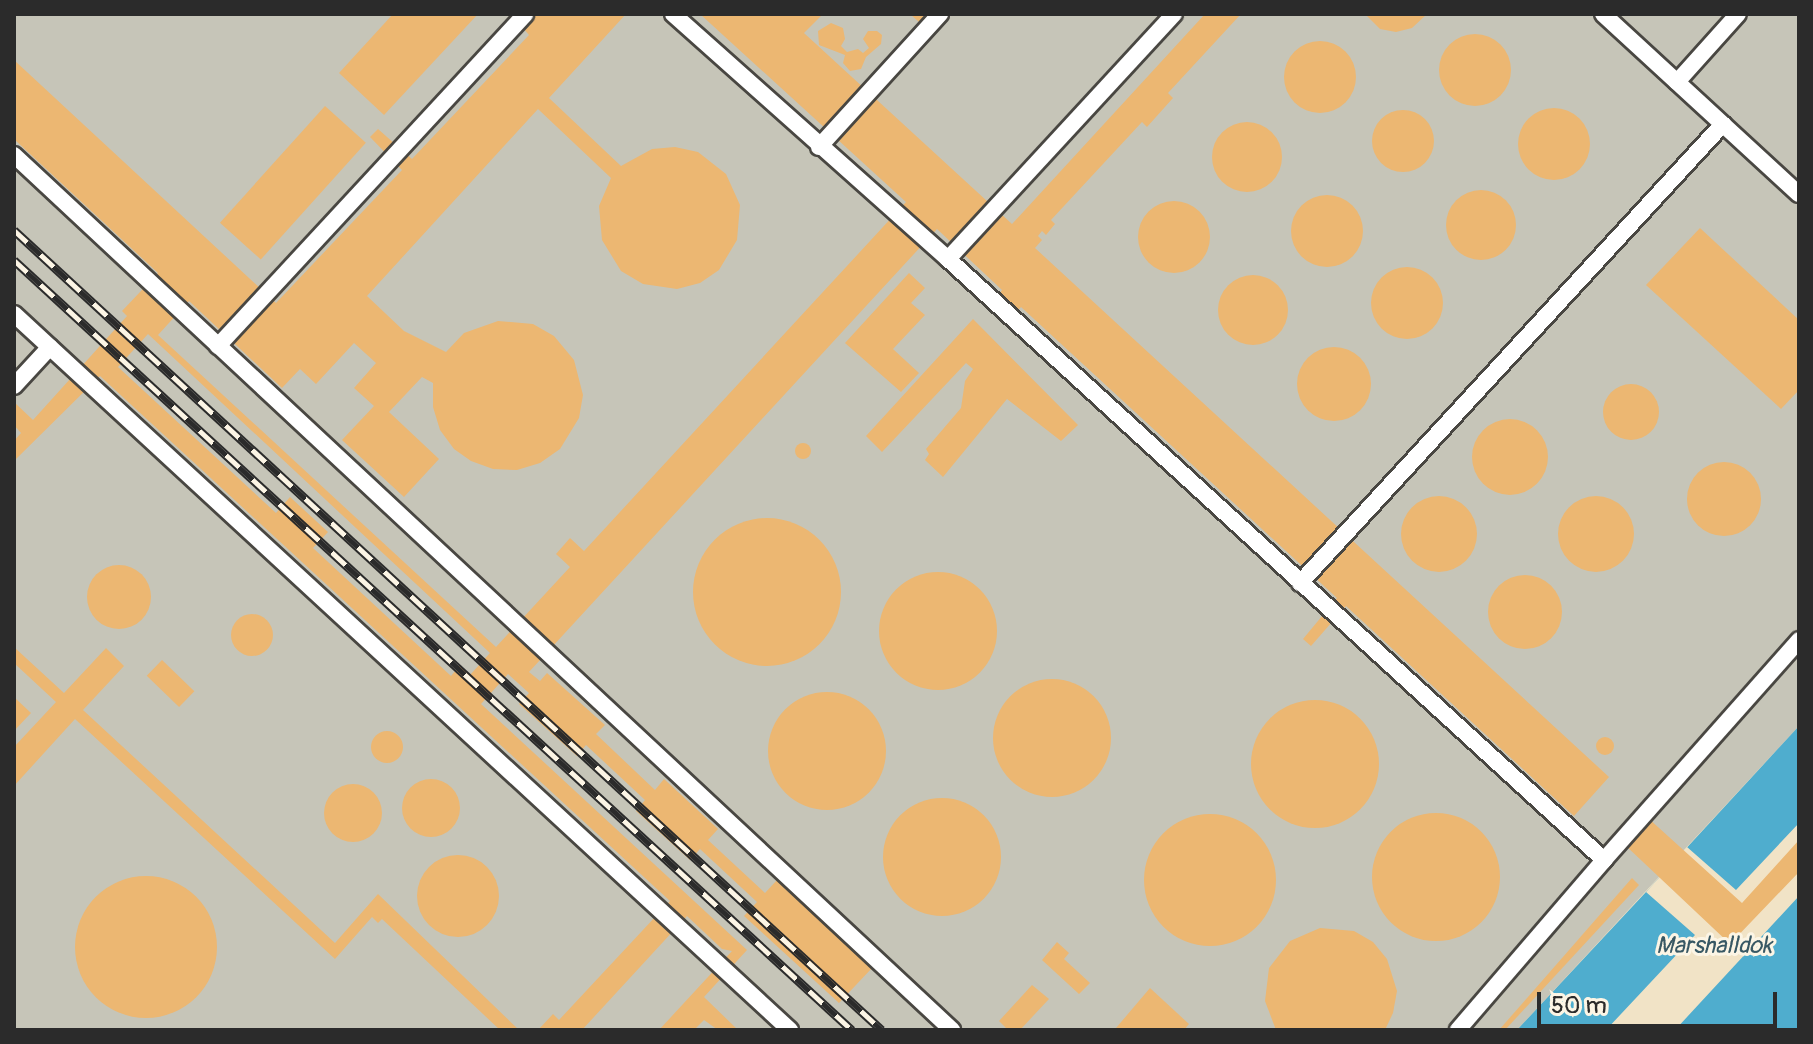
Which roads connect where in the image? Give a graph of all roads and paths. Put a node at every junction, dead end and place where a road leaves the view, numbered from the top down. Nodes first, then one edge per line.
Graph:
1 (525, 14) edge
2 (673, 14) edge
3 (940, 14) edge
4 (1174, 14) edge
5 (1603, 14) edge
6 (1738, 14) edge
7 (1677, 82) junction
8 (1723, 124) junction
9 (819, 147) junction
10 (14, 155) edge
11 (1799, 194) edge
12 (948, 259) junction
13 (14, 314) edge
14 (218, 346) junction
15 (50, 347) junction
16 (14, 386) edge
17 (1300, 583) junction
18 (1799, 640) edge
19 (1604, 860) junction
20 (790, 1030) edge
21 (952, 1030) edge
22 (1458, 1030) edge

1 - 14 lane
2 - 9 lane
3 - 9 lane
4 - 12 lane
5 - 7 lane
6 - 7 lane
7 - 8 lane
8 - 11 lane
8 - 17 lane
9 - 12 lane
10 - 14 lane
12 - 17 lane
13 - 15 lane
14 - 21 lane
15 - 16 lane
15 - 20 lane
17 - 19 lane
18 - 19 lane
19 - 22 lane

